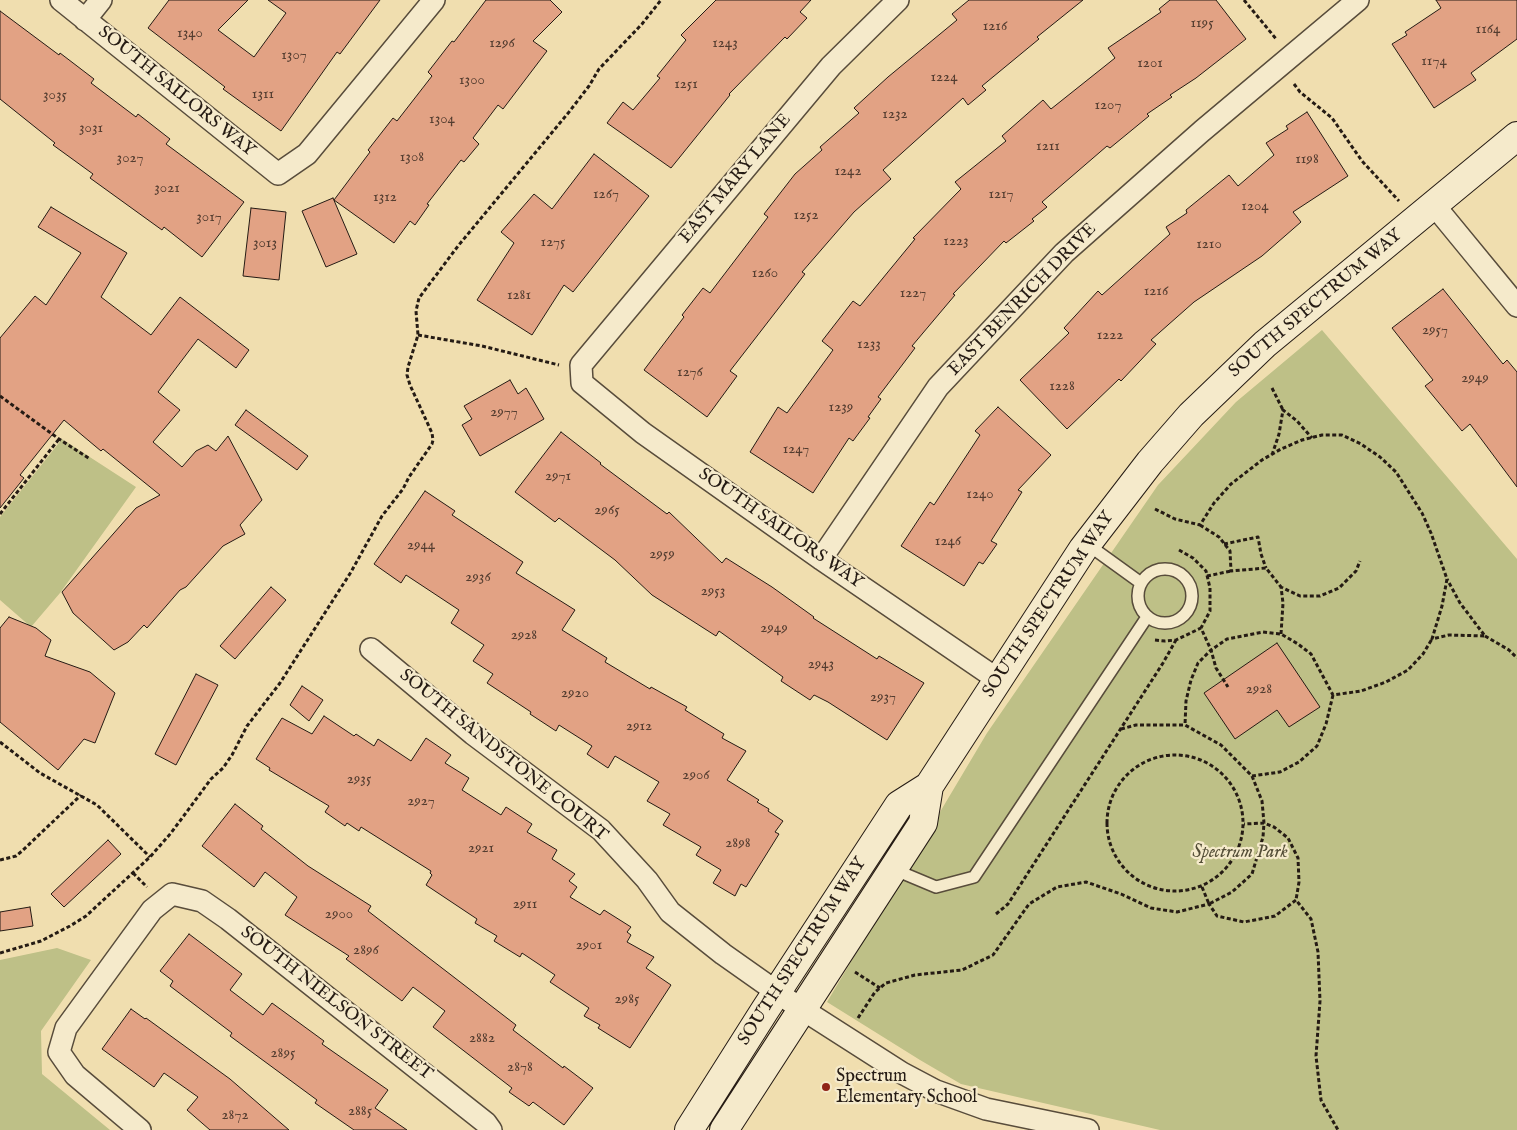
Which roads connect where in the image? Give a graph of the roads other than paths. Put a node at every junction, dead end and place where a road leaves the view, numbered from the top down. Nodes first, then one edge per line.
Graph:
1 (61, 0) edge
2 (101, 0) edge
3 (434, 0) edge
4 (898, 0) edge
5 (1358, 0) edge
6 (85, 20) junction
7 (1517, 136) edge
8 (1434, 205) junction
9 (1517, 306) edge
10 (571, 365) joint
11 (1087, 544) junction
12 (821, 559) junction
13 (1140, 583) junction
14 (1147, 617) junction
15 (370, 649) dead end
16 (998, 679) junction
17 (929, 786) junction
18 (893, 869) junction
19 (790, 1001) junction
20 (140, 1130) edge
21 (491, 1130) edge
22 (689, 1130) edge
23 (724, 1130) edge
24 (1088, 1130) edge

1 - 6 street, SOUTH SAILORS WAY
2 - 6 street
3 - 6 street, SOUTH SAILORS WAY
4 - 10 street, EAST MARY LANE
5 - 12 street, EAST BENRICH DRIVE
7 - 8 street, SOUTH SPECTRUM WAY
8 - 9 street
8 - 11 street, SOUTH SPECTRUM WAY
10 - 12 street, SOUTH SAILORS WAY
11 - 13 lane
11 - 16 street, SOUTH SPECTRUM WAY
12 - 16 street, SOUTH SAILORS WAY
13 - 14 lane
13 - 14 lane
14 - 18 lane
15 - 19 street, SOUTH SANDSTONE COURT
16 - 17 street, SOUTH SPECTRUM WAY
17 - 18 street, SOUTH SPECTRUM WAY
17 - 19 street, SOUTH SPECTRUM WAY
18 - 19 street, SOUTH SPECTRUM WAY
19 - 22 street, SOUTH SPECTRUM WAY
19 - 23 street, SOUTH SPECTRUM WAY
19 - 24 street
20 - 21 street, SOUTH NIELSON STREET

